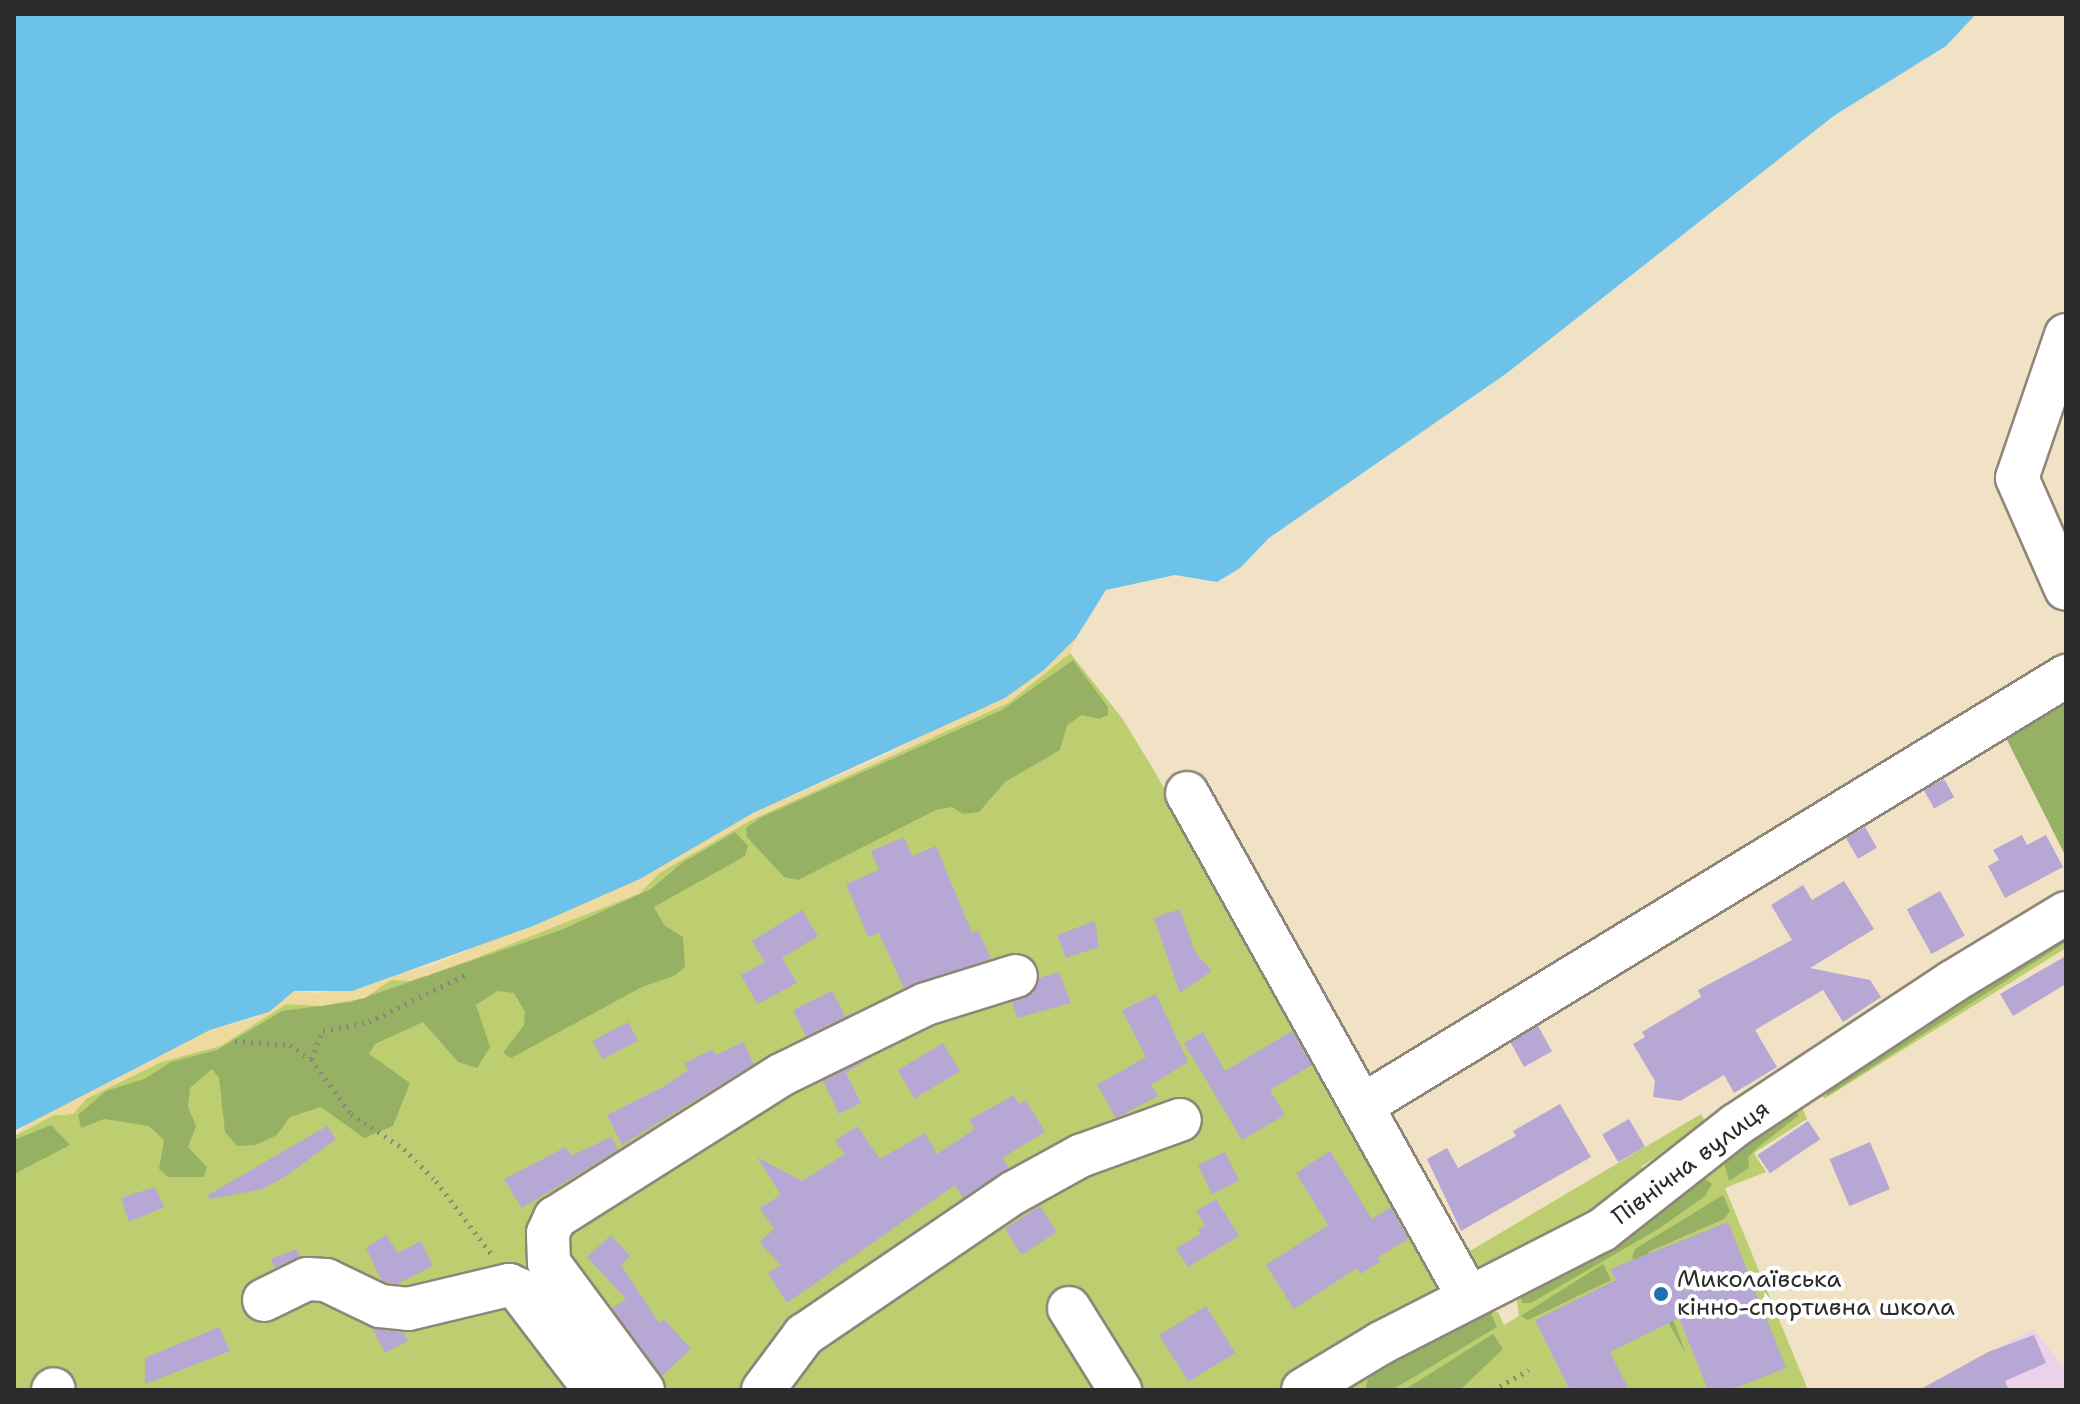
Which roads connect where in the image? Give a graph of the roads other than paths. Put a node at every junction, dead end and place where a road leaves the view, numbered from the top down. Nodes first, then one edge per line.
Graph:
1 (2066, 335) edge
2 (2066, 589) edge
3 (2066, 676) edge
4 (1187, 793) dead end
5 (2066, 913) edge
6 (1016, 976) dead end
7 (1363, 1105) junction
8 (1180, 1120) dead end
9 (1469, 1298) junction
10 (264, 1300) dead end
11 (1069, 1308) dead end
12 (595, 1390) edge
13 (643, 1390) edge
14 (763, 1390) edge
15 (1120, 1390) edge
16 (1303, 1390) edge

1 - 2 street
3 - 7 street
4 - 7 street
5 - 9 street, Північна вулиця
6 - 13 street
7 - 9 street
8 - 14 street
9 - 16 street, Північна вулиця
10 - 12 street
11 - 15 street

